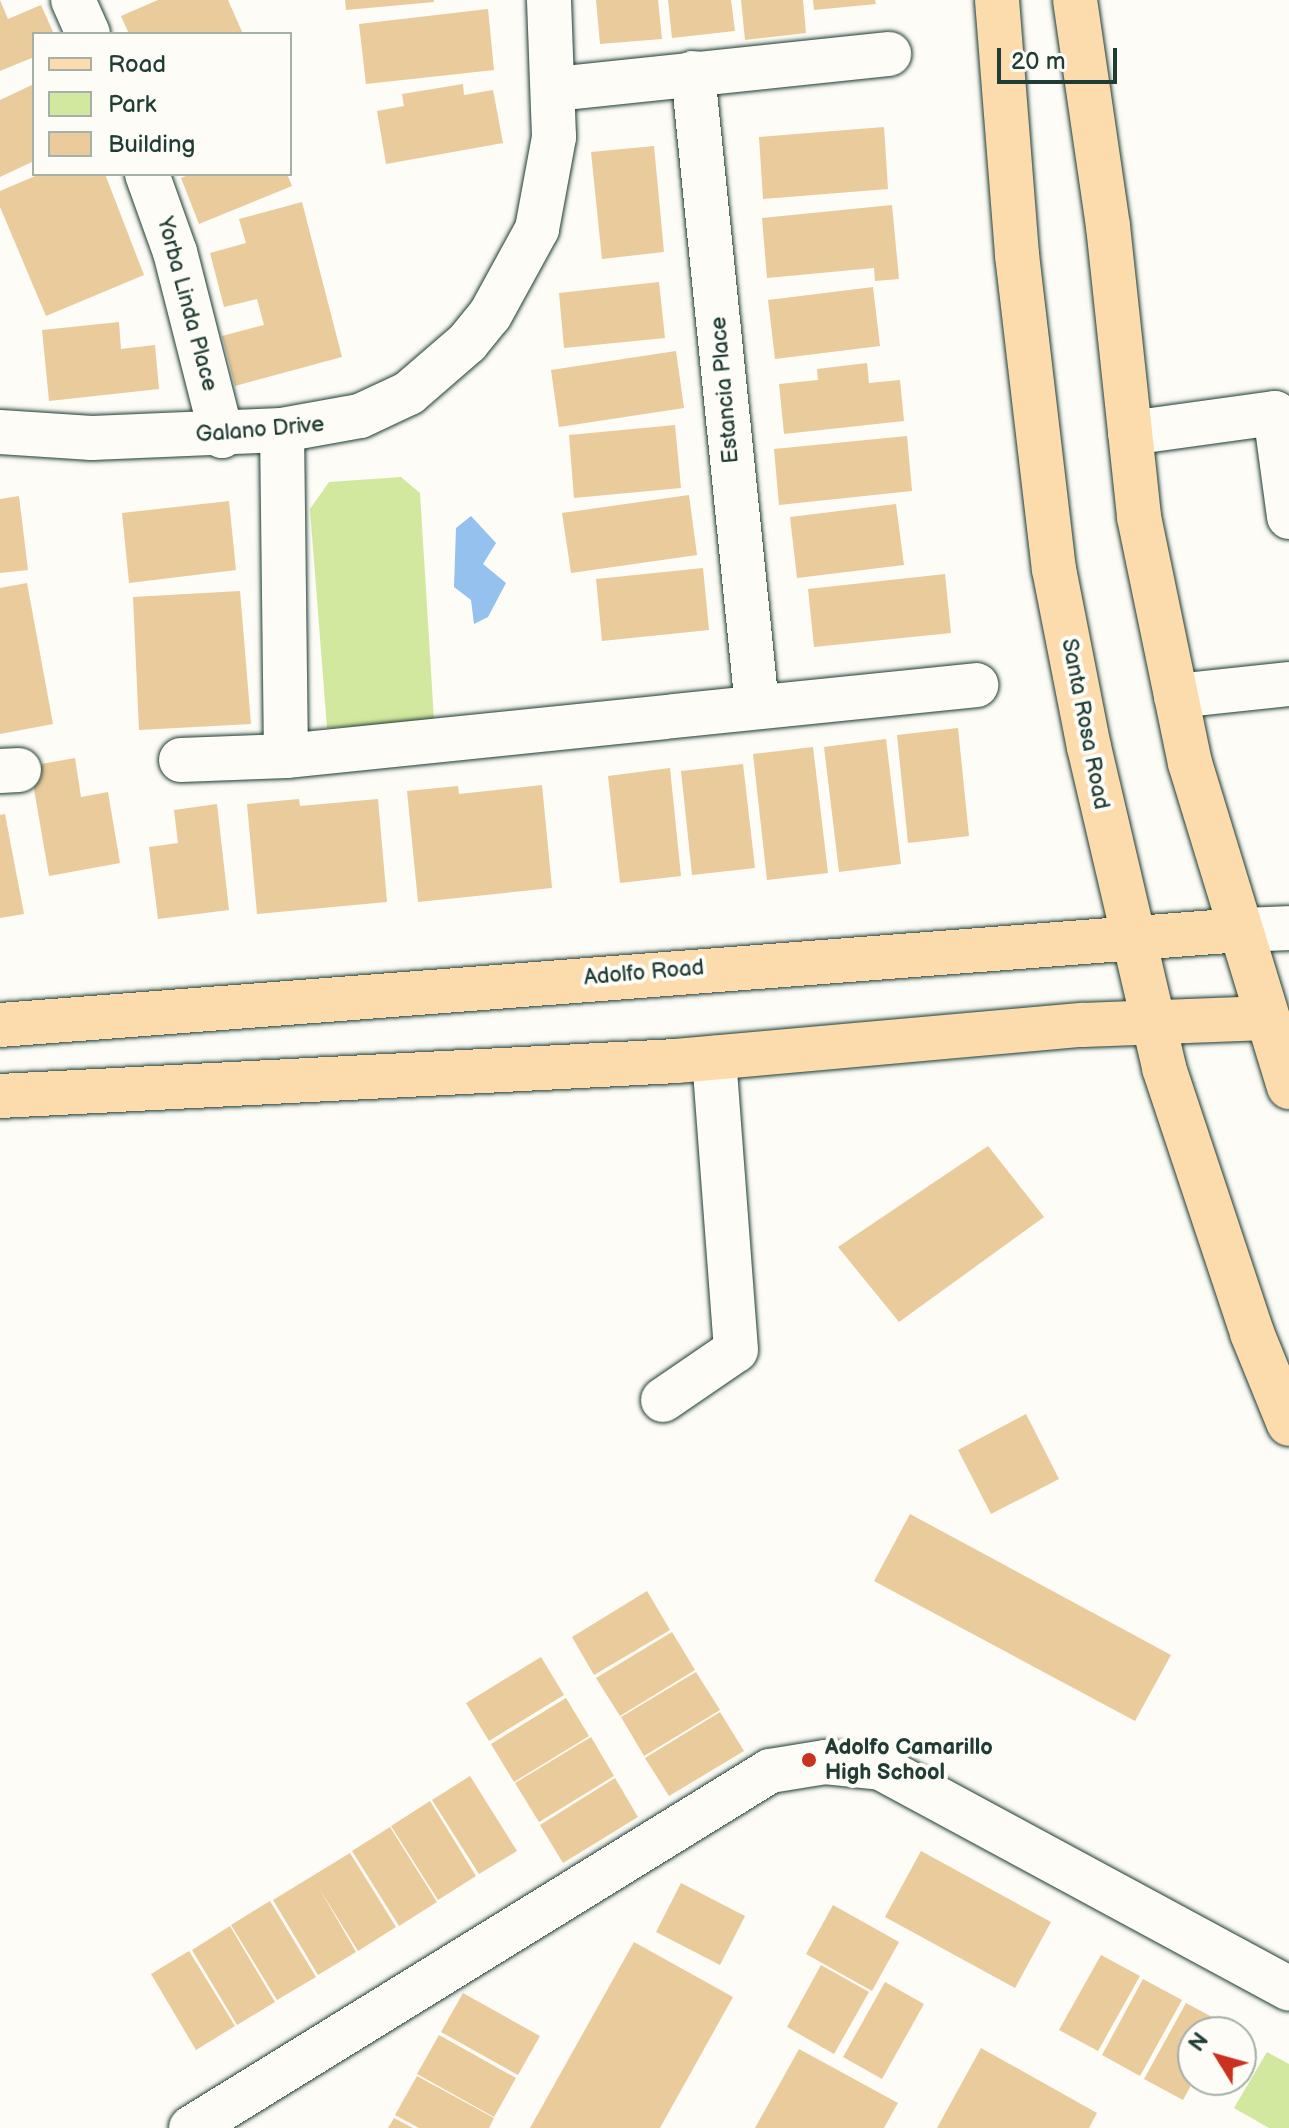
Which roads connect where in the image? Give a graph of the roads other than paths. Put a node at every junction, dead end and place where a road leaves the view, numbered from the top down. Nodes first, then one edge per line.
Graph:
1 (73, 0) edge
2 (549, 0) edge
3 (997, 0) edge
4 (1075, 0) edge
5 (87, 32) edge
6 (889, 54) dead end
7 (693, 73) junction
8 (555, 89) junction
9 (148, 176) edge
10 (1282, 413) edge
11 (282, 430) junction
12 (0, 432) edge
13 (1130, 433) junction
14 (222, 436) junction
15 (1289, 517) edge
16 (1289, 684) edge
17 (976, 685) dead end
18 (1176, 696) junction
19 (757, 706) junction
20 (286, 756) junction
21 (181, 760) dead end
22 (1289, 928) edge
23 (1240, 930) junction
24 (1130, 936) junction
25 (1278, 1017) edge
26 (1153, 1024) junction
27 (0, 1025) edge
28 (714, 1058) junction
29 (1289, 1087) edge
30 (0, 1096) edge
31 (663, 1400) dead end
32 (1289, 1424) edge
33 (1289, 1989) edge
34 (191, 2128) edge

1 - 5 street
2 - 8 street, Galano Drive
3 - 24 main road, Santa Rosa Road
4 - 13 main road
6 - 7 street
7 - 8 street
7 - 19 street, Estancia Place
8 - 11 street, Galano Drive
9 - 14 street, Yorba Linda Place
10 - 13 street
10 - 15 street
11 - 14 street, Galano Drive
11 - 20 street
12 - 14 street, Galano Drive
13 - 18 main road
16 - 18 street
17 - 19 street
18 - 23 main road
19 - 20 street
20 - 21 street
22 - 23 street, Adolfo Road
23 - 24 main road, Adolfo Road
23 - 25 main road
24 - 26 main road, Santa Rosa Road
24 - 27 main road, Adolfo Road
25 - 26 main road
25 - 29 main road
26 - 28 main road
26 - 32 main road, Santa Rosa Road
28 - 30 main road
28 - 31 street
33 - 34 street

